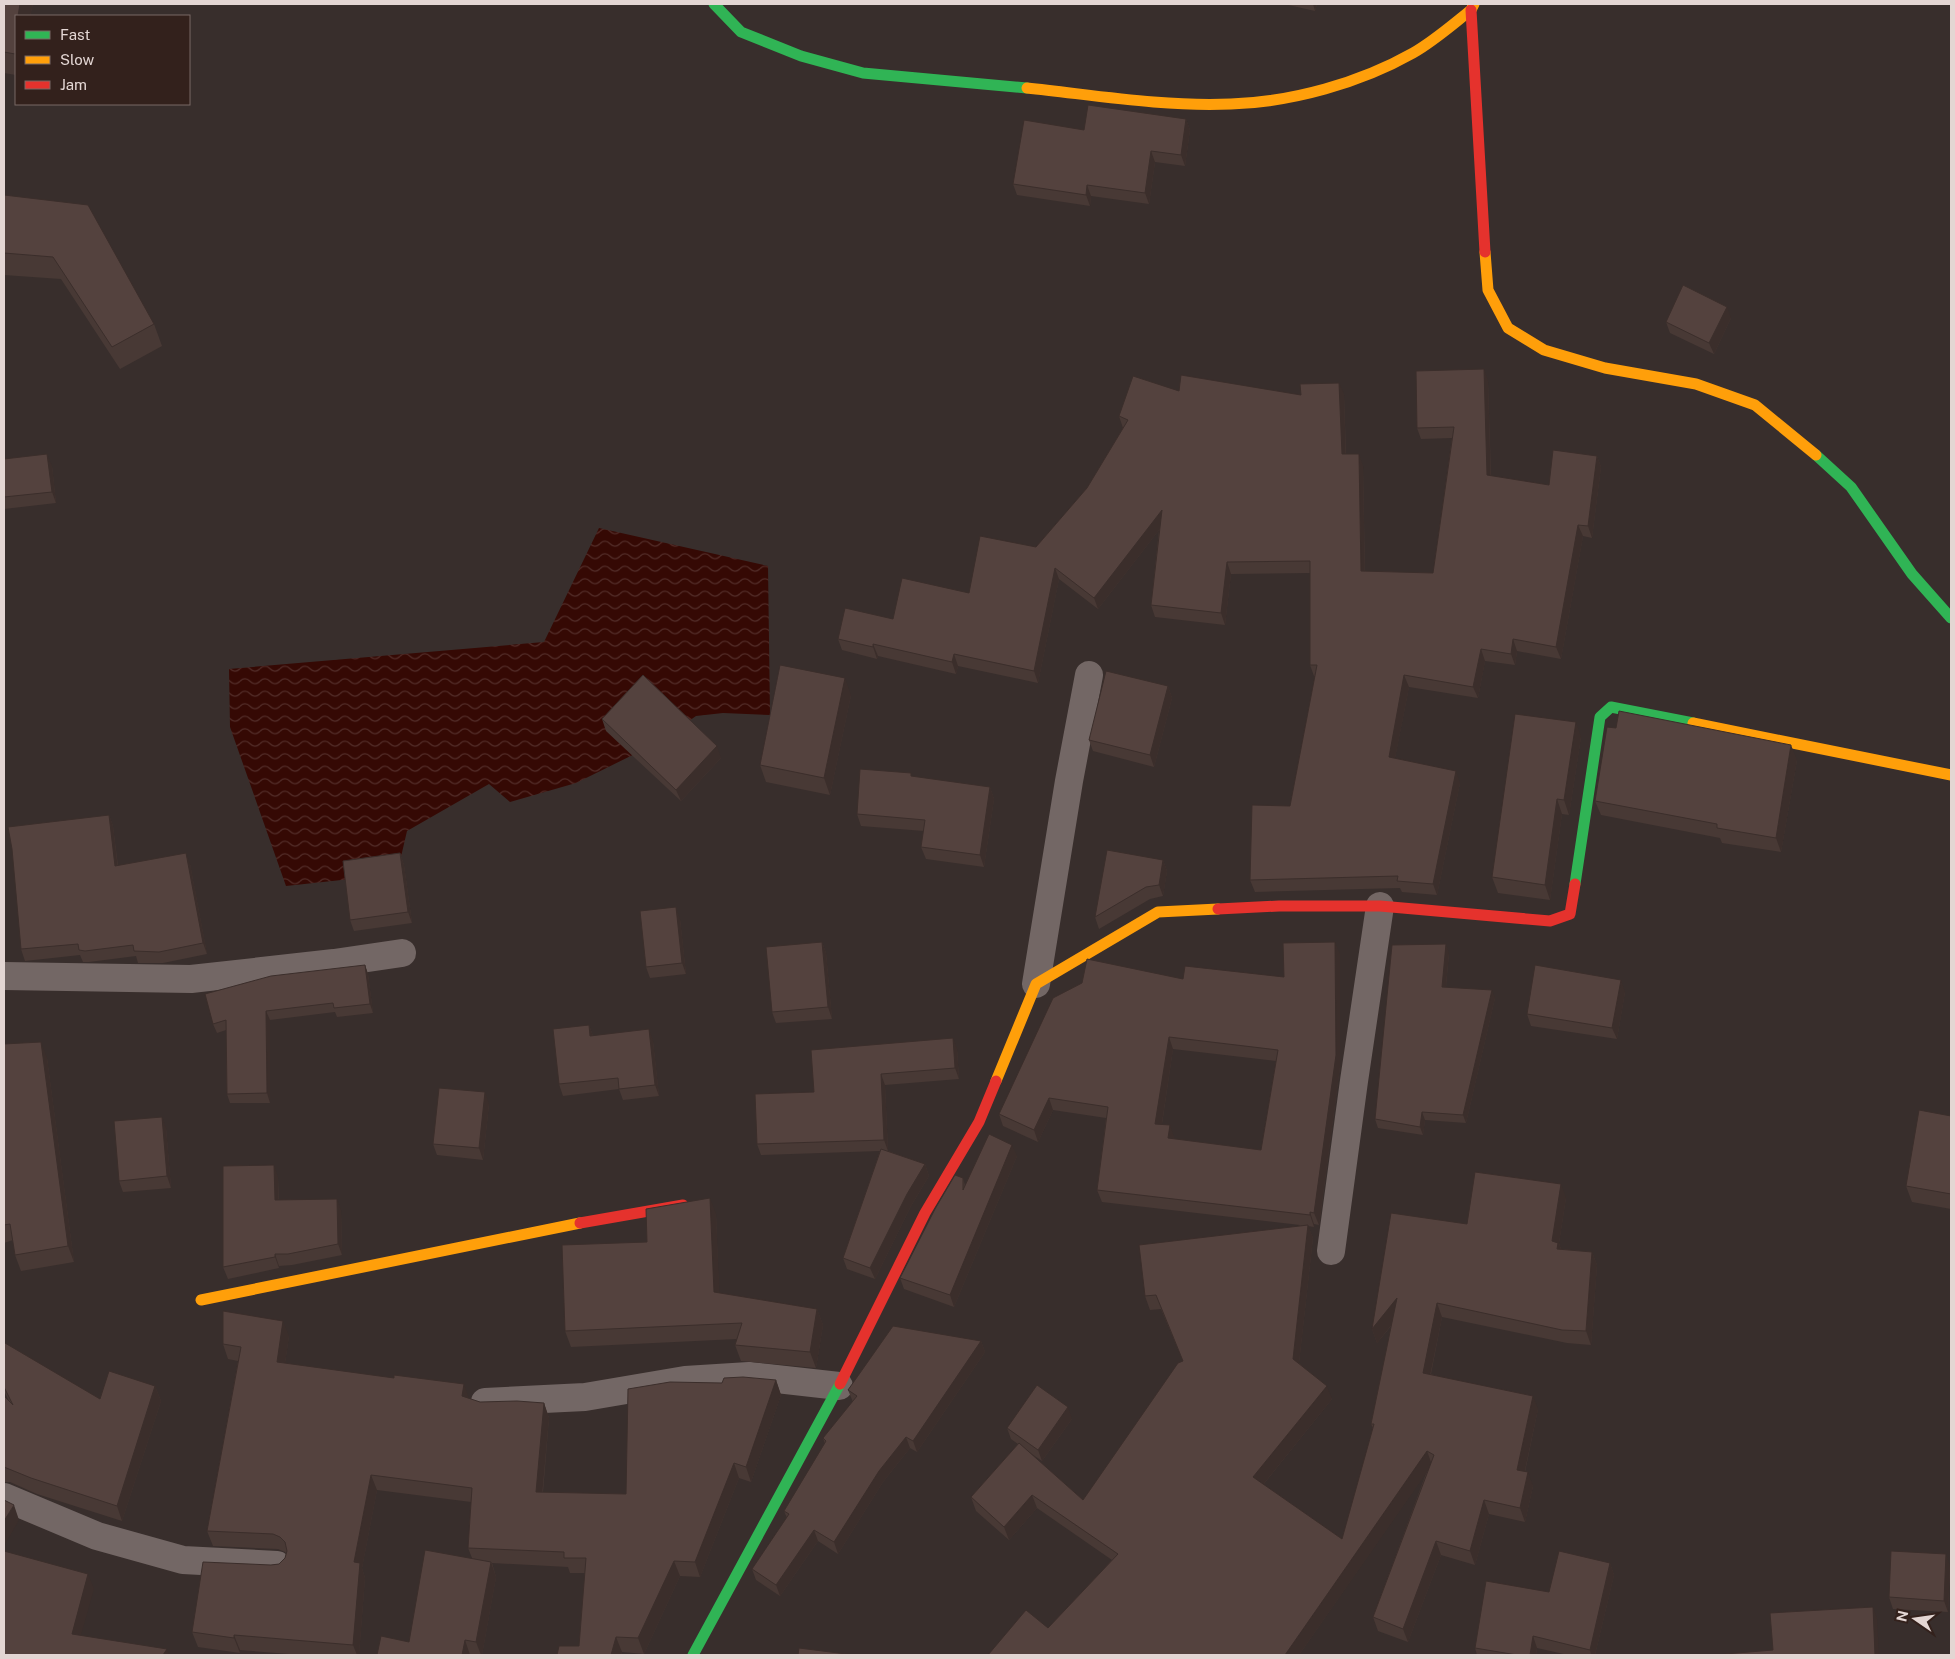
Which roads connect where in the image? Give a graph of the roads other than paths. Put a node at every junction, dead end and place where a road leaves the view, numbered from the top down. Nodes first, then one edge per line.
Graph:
1 (714, 4) edge
2 (1473, 7) edge
3 (1951, 618) edge
4 (1089, 675) dead end
5 (1951, 775) edge
6 (1380, 906) junction
7 (402, 953) dead end
8 (4, 976) edge
9 (1036, 984) junction
10 (694, 1203) edge
11 (1331, 1251) dead end
12 (201, 1300) dead end
13 (839, 1386) junction
14 (485, 1402) edge
15 (4, 1497) edge
16 (277, 1565) edge
17 (693, 1655) edge

1 - 2 street
2 - 3 street
4 - 9 street
5 - 6 street
6 - 9 street
6 - 11 street
7 - 8 street
9 - 13 street
10 - 12 street
13 - 14 street
13 - 17 street
15 - 16 street

